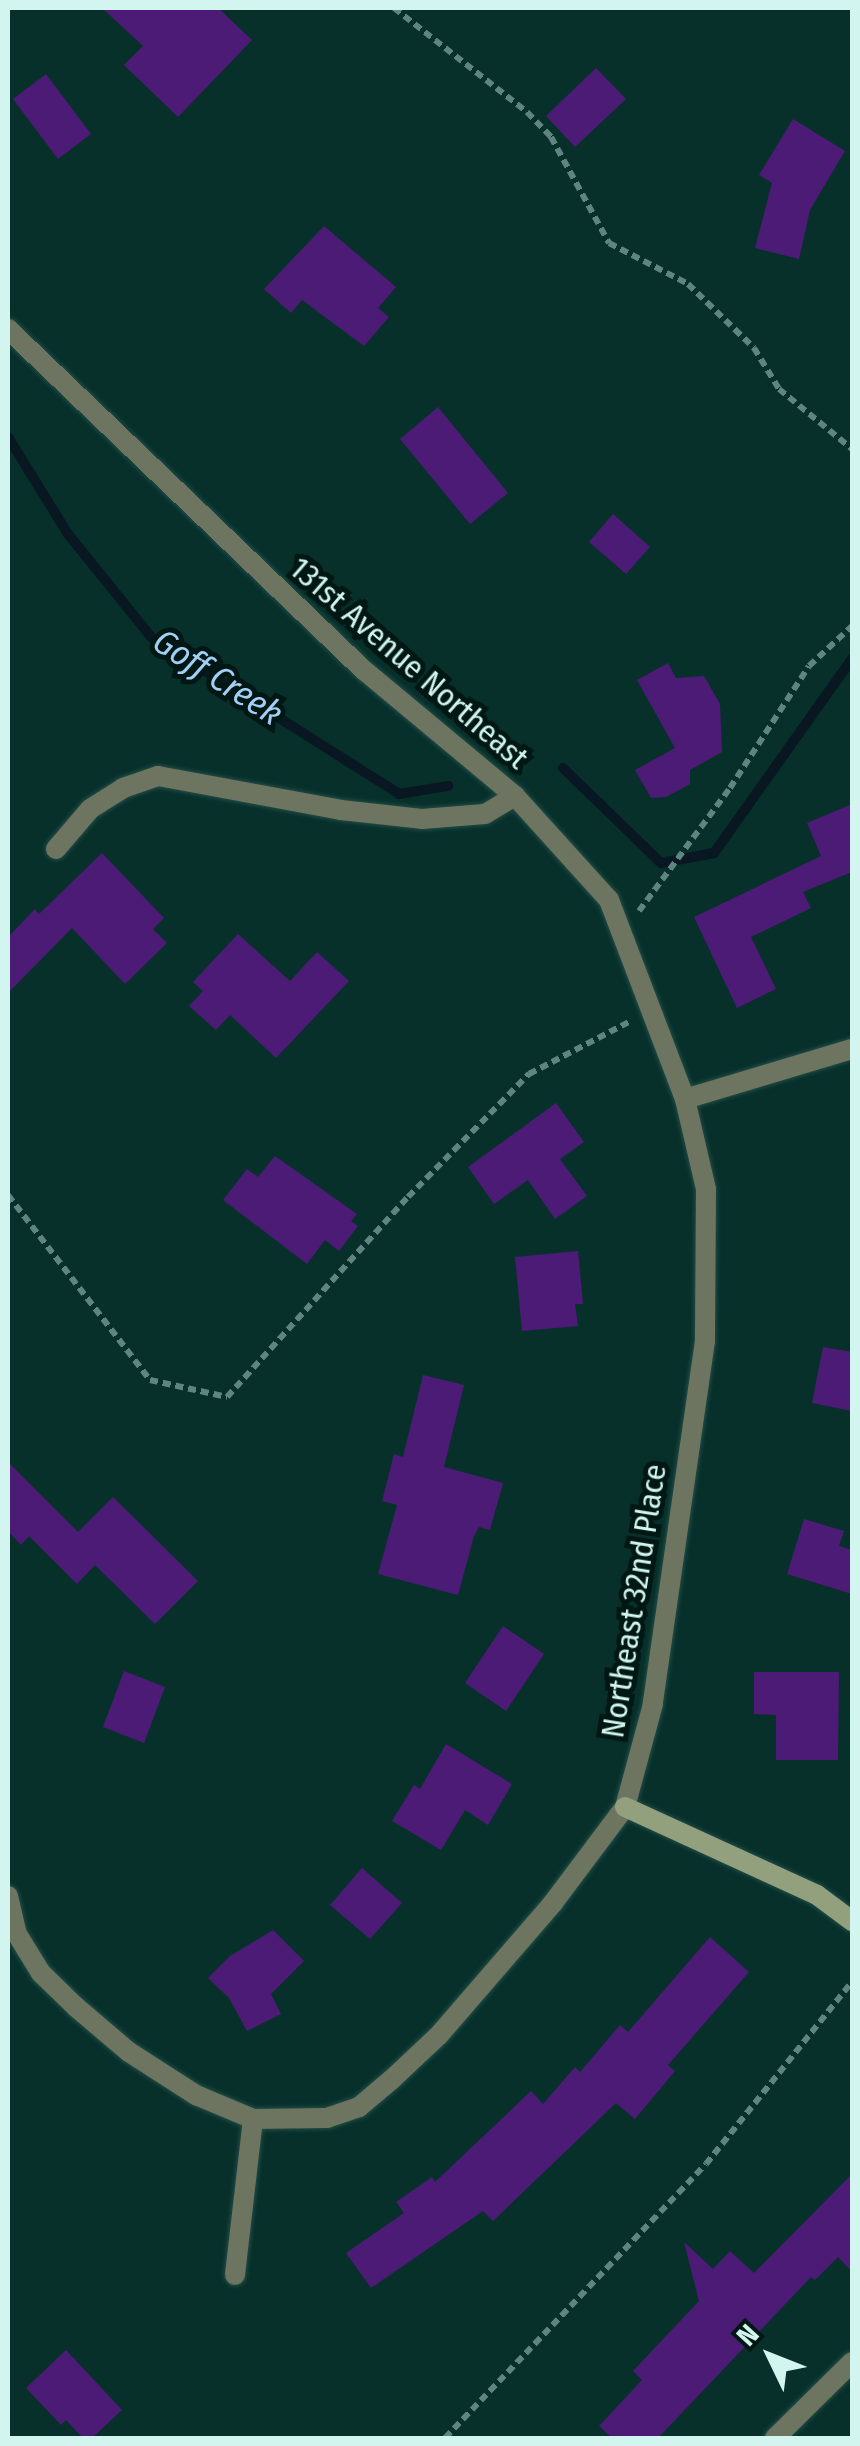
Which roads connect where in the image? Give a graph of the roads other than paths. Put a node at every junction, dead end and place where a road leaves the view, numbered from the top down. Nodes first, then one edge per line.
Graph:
1 (8, 330) edge
2 (515, 796) junction
3 (56, 849) dead end
4 (852, 1049) edge
5 (685, 1099) junction
6 (625, 1807) junction
7 (8, 1896) edge
8 (852, 1921) edge
9 (253, 2119) junction
10 (235, 2275) dead end
11 (852, 2362) edge
12 (775, 2438) edge

1 - 2 street, 131st Avenue Northeast
2 - 3 street
2 - 5 street, 131st Avenue Northeast
4 - 5 street
5 - 6 street, Northeast 32nd Place
6 - 8 street
6 - 9 street, Northeast 32nd Place
7 - 9 street
9 - 10 street
11 - 12 street

